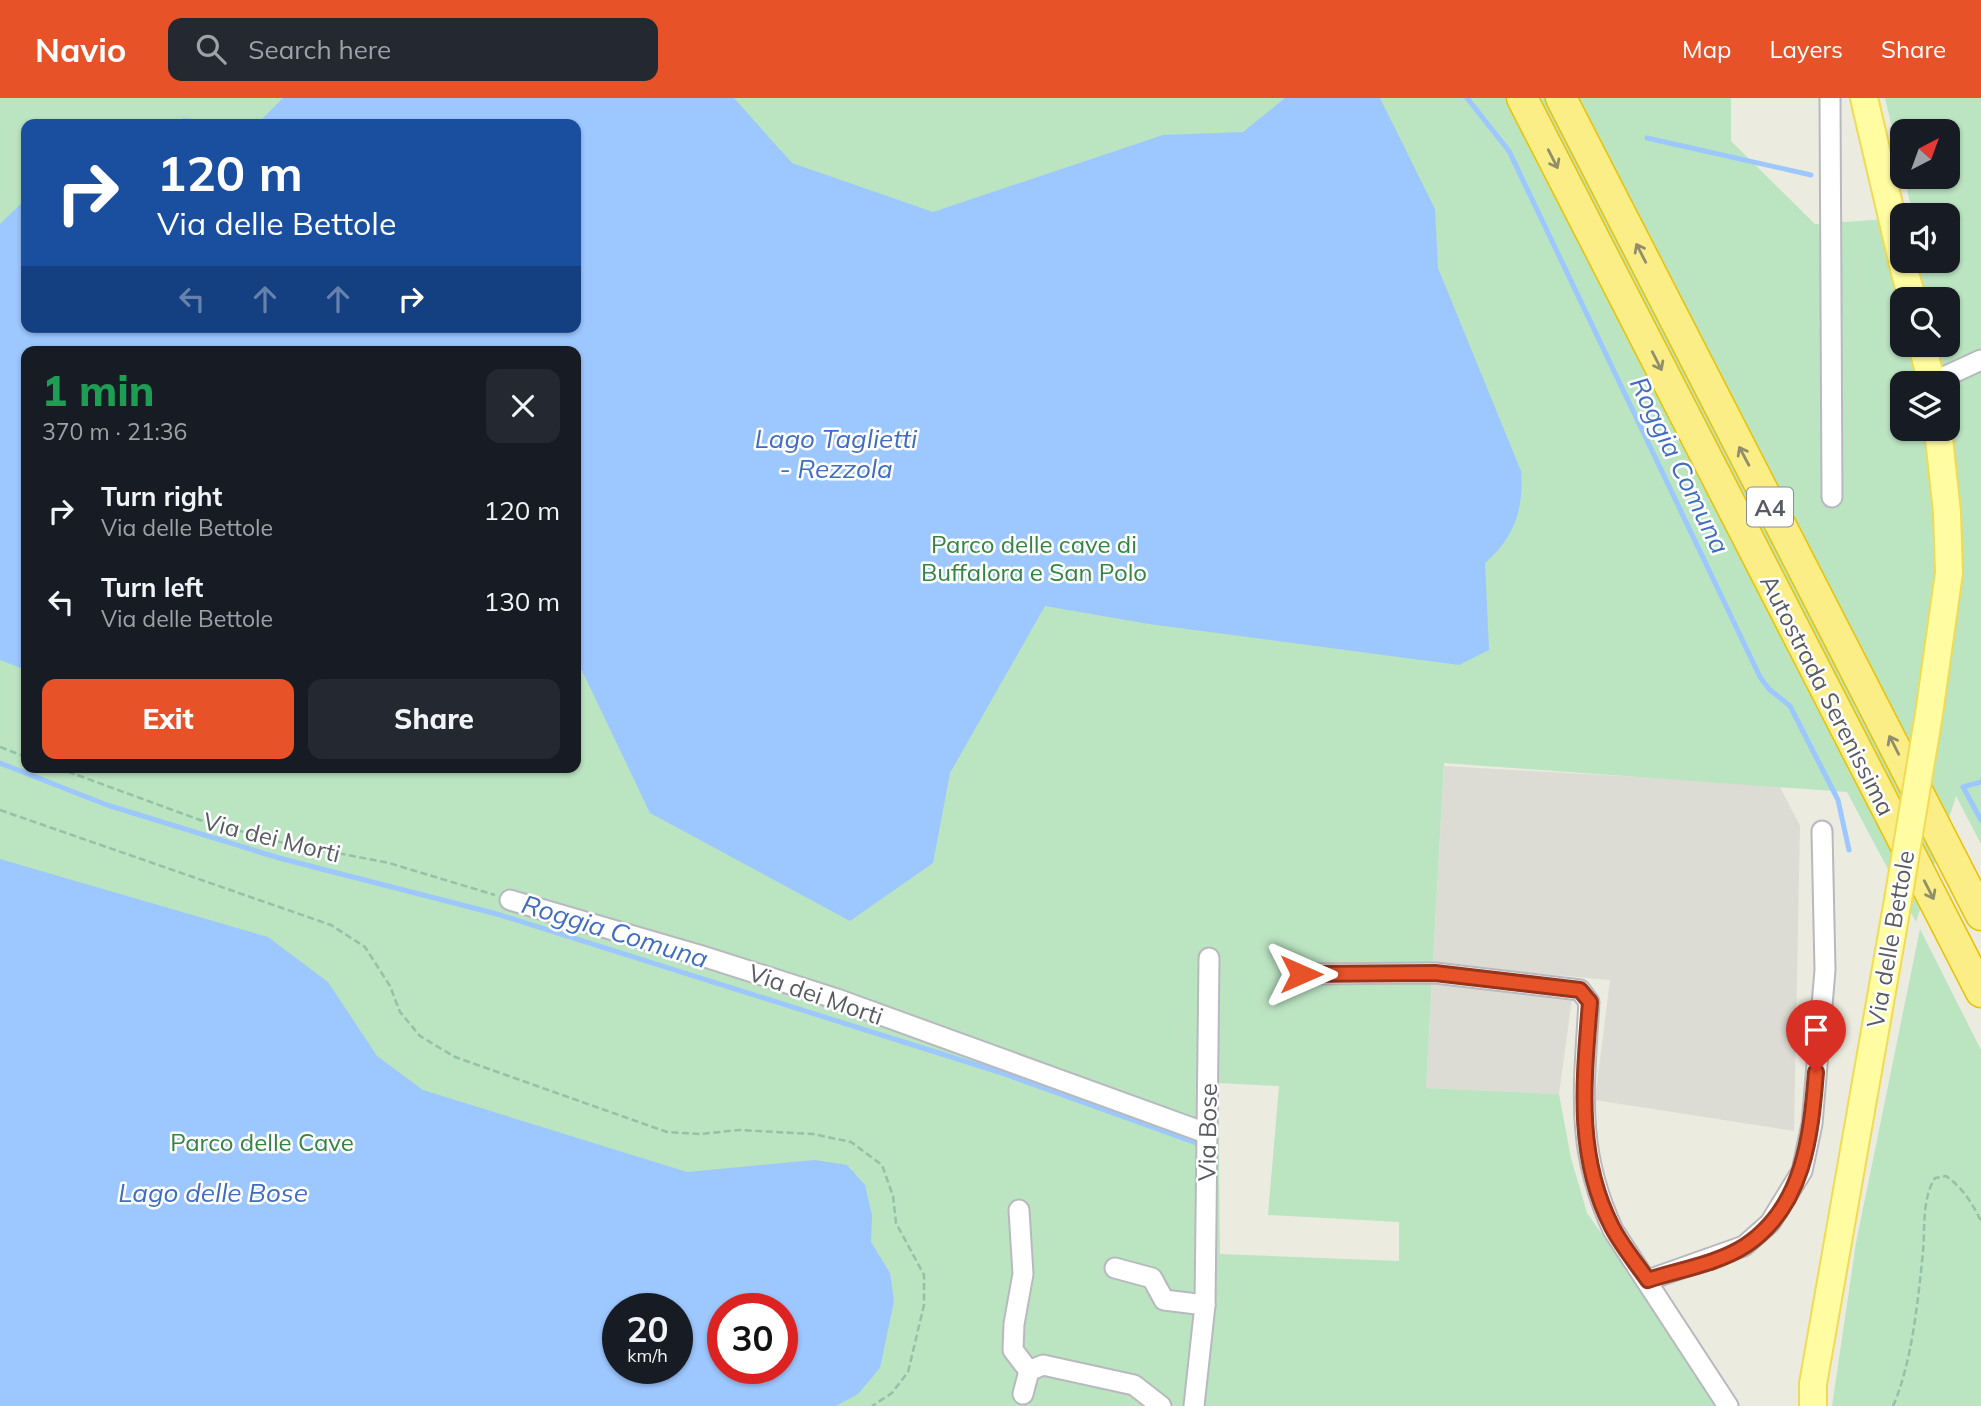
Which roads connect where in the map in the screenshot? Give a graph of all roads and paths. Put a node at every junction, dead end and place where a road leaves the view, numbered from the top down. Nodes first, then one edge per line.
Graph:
1 (1522, 98) edge
2 (1562, 98) edge
3 (1830, 98) edge
4 (1864, 98) edge
5 (1890, 209) edge
6 (1981, 360) edge
7 (1958, 371) edge
8 (1939, 441) edge
9 (1832, 497) dead end
10 (0, 747) edge
11 (21, 755) edge
12 (72, 773) edge
13 (0, 810) edge
14 (1822, 831) dead end
15 (510, 900) joint
16 (1981, 915) edge
17 (1209, 958) dead end
18 (1301, 974) dead end
19 (1981, 992) edge
20 (1206, 1133) junction
21 (1020, 1210) dead end
22 (1981, 1221) edge
23 (1115, 1268) dead end
24 (1648, 1280) junction
25 (1205, 1305) junction
26 (1029, 1371) junction
27 (1023, 1394) dead end
28 (1894, 1405) edge
29 (872, 1406) edge
30 (1161, 1406) edge
31 (1194, 1406) edge
32 (1728, 1406) edge
33 (1813, 1406) edge
34 (1900, 1406) edge

1 -> 19 highway, Autostrada Serenissima / A4
16 -> 2 highway, Autostrada Serenissima / A4
3 - 9 street
4 - 5 main road
6 - 7 street
8 - 33 main road, Via delle Bettole, bridge
10 - 11 path
12 - 15 path, Via dei Morti
13 - 29 path
14 - 24 street
15 - 20 street, Via dei Morti
17 - 20 street, Via Bose
18 - 24 street
20 - 25 street, Via Bose
21 - 26 street
22 - 28 path
23 - 25 street
24 - 32 street
25 - 31 street, Via Bose
26 - 27 street
26 - 30 street
28 - 34 path

